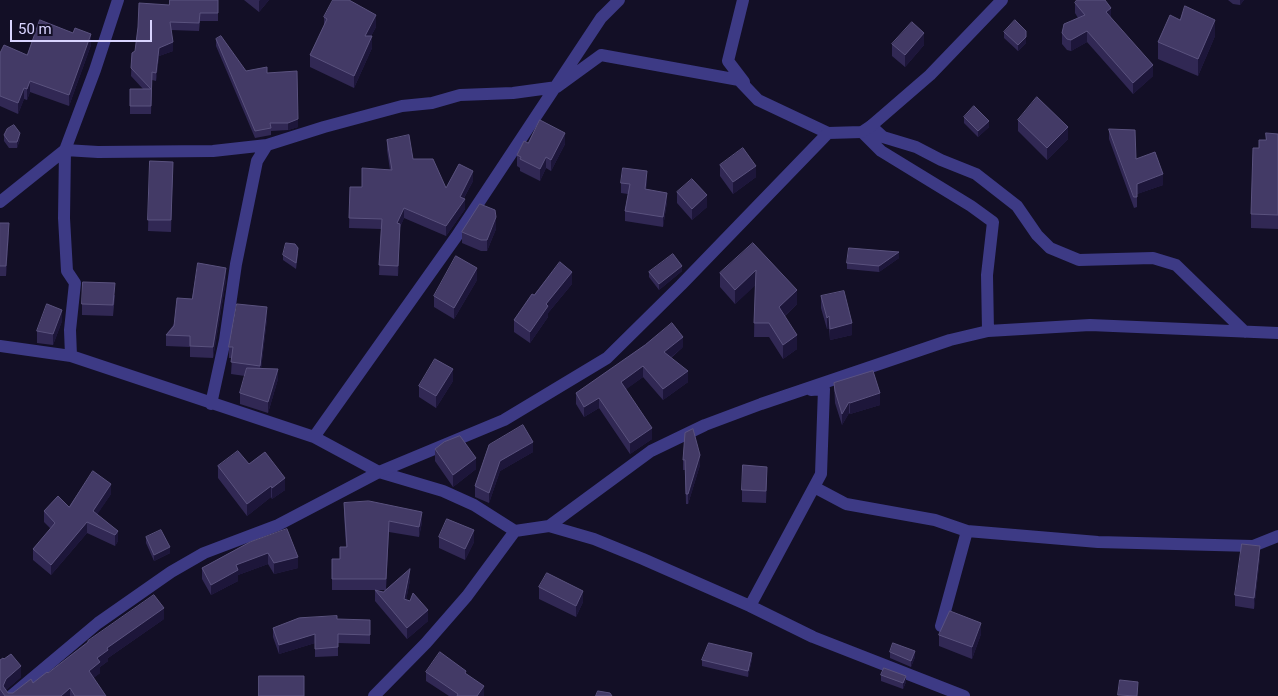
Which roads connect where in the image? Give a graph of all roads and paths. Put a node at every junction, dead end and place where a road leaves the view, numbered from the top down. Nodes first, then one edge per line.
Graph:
1 (118, 0) edge
2 (619, 0) edge
3 (744, 0) edge
4 (1002, 0) edge
5 (557, 86) junction
6 (758, 100) junction
7 (867, 129) junction
8 (828, 133) junction
9 (267, 145) junction
10 (66, 150) junction
11 (0, 202) edge
12 (988, 330) junction
13 (1245, 332) junction
14 (1276, 333) edge
15 (0, 346) edge
16 (70, 356) junction
17 (806, 390) junction
18 (211, 404) junction
19 (314, 437) junction
20 (379, 472) junction
21 (814, 487) junction
22 (549, 526) junction
23 (515, 531) junction
24 (967, 531) junction
25 (1278, 536) edge
26 (750, 606) junction
27 (941, 626) edge
28 (11, 696) edge
29 (374, 696) edge
30 (964, 696) edge

1 - 10 street
2 - 5 street
3 - 6 street
4 - 7 street
5 - 6 street
5 - 9 street
5 - 19 street
6 - 8 street
7 - 8 street
7 - 12 street
7 - 13 street
8 - 20 street
9 - 10 street
9 - 18 street
10 - 11 street
10 - 16 street
12 - 13 street
12 - 17 street
13 - 14 street
15 - 16 street
16 - 18 street
17 - 21 street
17 - 22 street
18 - 19 street
19 - 20 street
20 - 23 street
20 - 28 street
21 - 24 street
21 - 26 street
22 - 23 street
22 - 26 street
23 - 29 street
24 - 25 street
24 - 27 street
26 - 30 street

